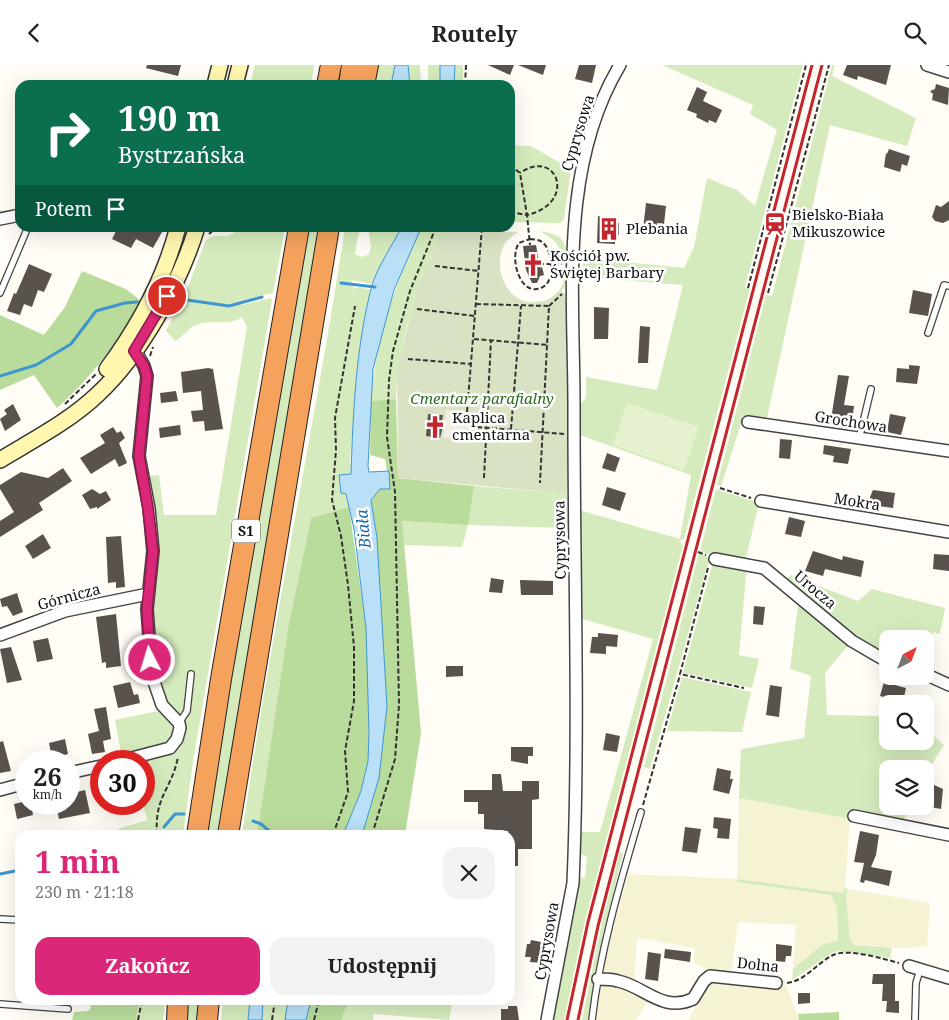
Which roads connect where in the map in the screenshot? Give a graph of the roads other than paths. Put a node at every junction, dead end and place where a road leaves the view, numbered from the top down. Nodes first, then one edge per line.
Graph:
1 (220, 65) edge
2 (240, 65) edge
3 (330, 65) edge
4 (352, 65) edge
5 (368, 65) edge
6 (619, 65) edge
7 (927, 65) edge
8 (949, 72) edge
9 (216, 80) edge
10 (236, 80) edge
11 (328, 80) edge
12 (350, 80) edge
13 (365, 80) edge
14 (15, 216) edge
15 (0, 219) edge
16 (26, 232) edge
17 (176, 232) edge
18 (195, 232) edge
19 (298, 232) edge
20 (329, 232) edge
21 (949, 286) edge
22 (0, 293) edge
23 (928, 333) dead end
24 (133, 343) junction
25 (871, 389) dead end
26 (748, 422) dead end
27 (859, 439) junction
28 (949, 451) edge
29 (0, 460) edge
30 (761, 501) road end
31 (949, 532) edge
32 (716, 559) road end
33 (148, 594) junction
34 (0, 635) edge
35 (879, 656) edge
36 (191, 674) dead end
37 (934, 678) edge
38 (949, 685) edge
39 (179, 723) junction
40 (155, 752) edge
41 (15, 786) edge
42 (0, 790) edge
43 (640, 812) road end
44 (854, 816) dead end
45 (198, 830) edge
46 (229, 830) edge
47 (949, 835) edge
48 (0, 919) edge
49 (15, 920) edge
50 (909, 966) road end
51 (920, 971) junction
52 (598, 979) junction
53 (949, 979) edge
54 (776, 983) road end
55 (0, 1004) edge
56 (178, 1005) edge
57 (208, 1005) edge
58 (68, 1009) dead end
59 (177, 1020) edge
60 (207, 1020) edge
61 (547, 1020) edge
62 (592, 1020) edge
63 (915, 1020) edge

1 - 9 main road
2 - 10 main road
3 - 11 highway
4 - 12 highway
5 - 13 highway
6 - 61 street, Cyprysowa
7 - 8 street
14 - 15 street
16 - 22 lane
17 - 24 main road
18 - 24 main road
19 - 45 highway, S1
20 - 46 highway, S1
21 - 23 lane
24 - 29 main road
24 - 33 street
25 - 27 lane
26 - 27 street, Grochowa
27 - 28 street, Grochowa
30 - 31 street, Mokra
32 - 35 street, Urocza
33 - 34 street, Górnicza
33 - 39 street
36 - 39 lane
37 - 38 street
39 - 40 street
41 - 42 street
43 - 52 lane
44 - 47 street
48 - 49 lane
50 - 51 street
51 - 53 street
51 - 63 lane
52 - 54 street, Dolna
52 - 62 lane
55 - 58 lane
56 - 59 highway
57 - 60 highway

